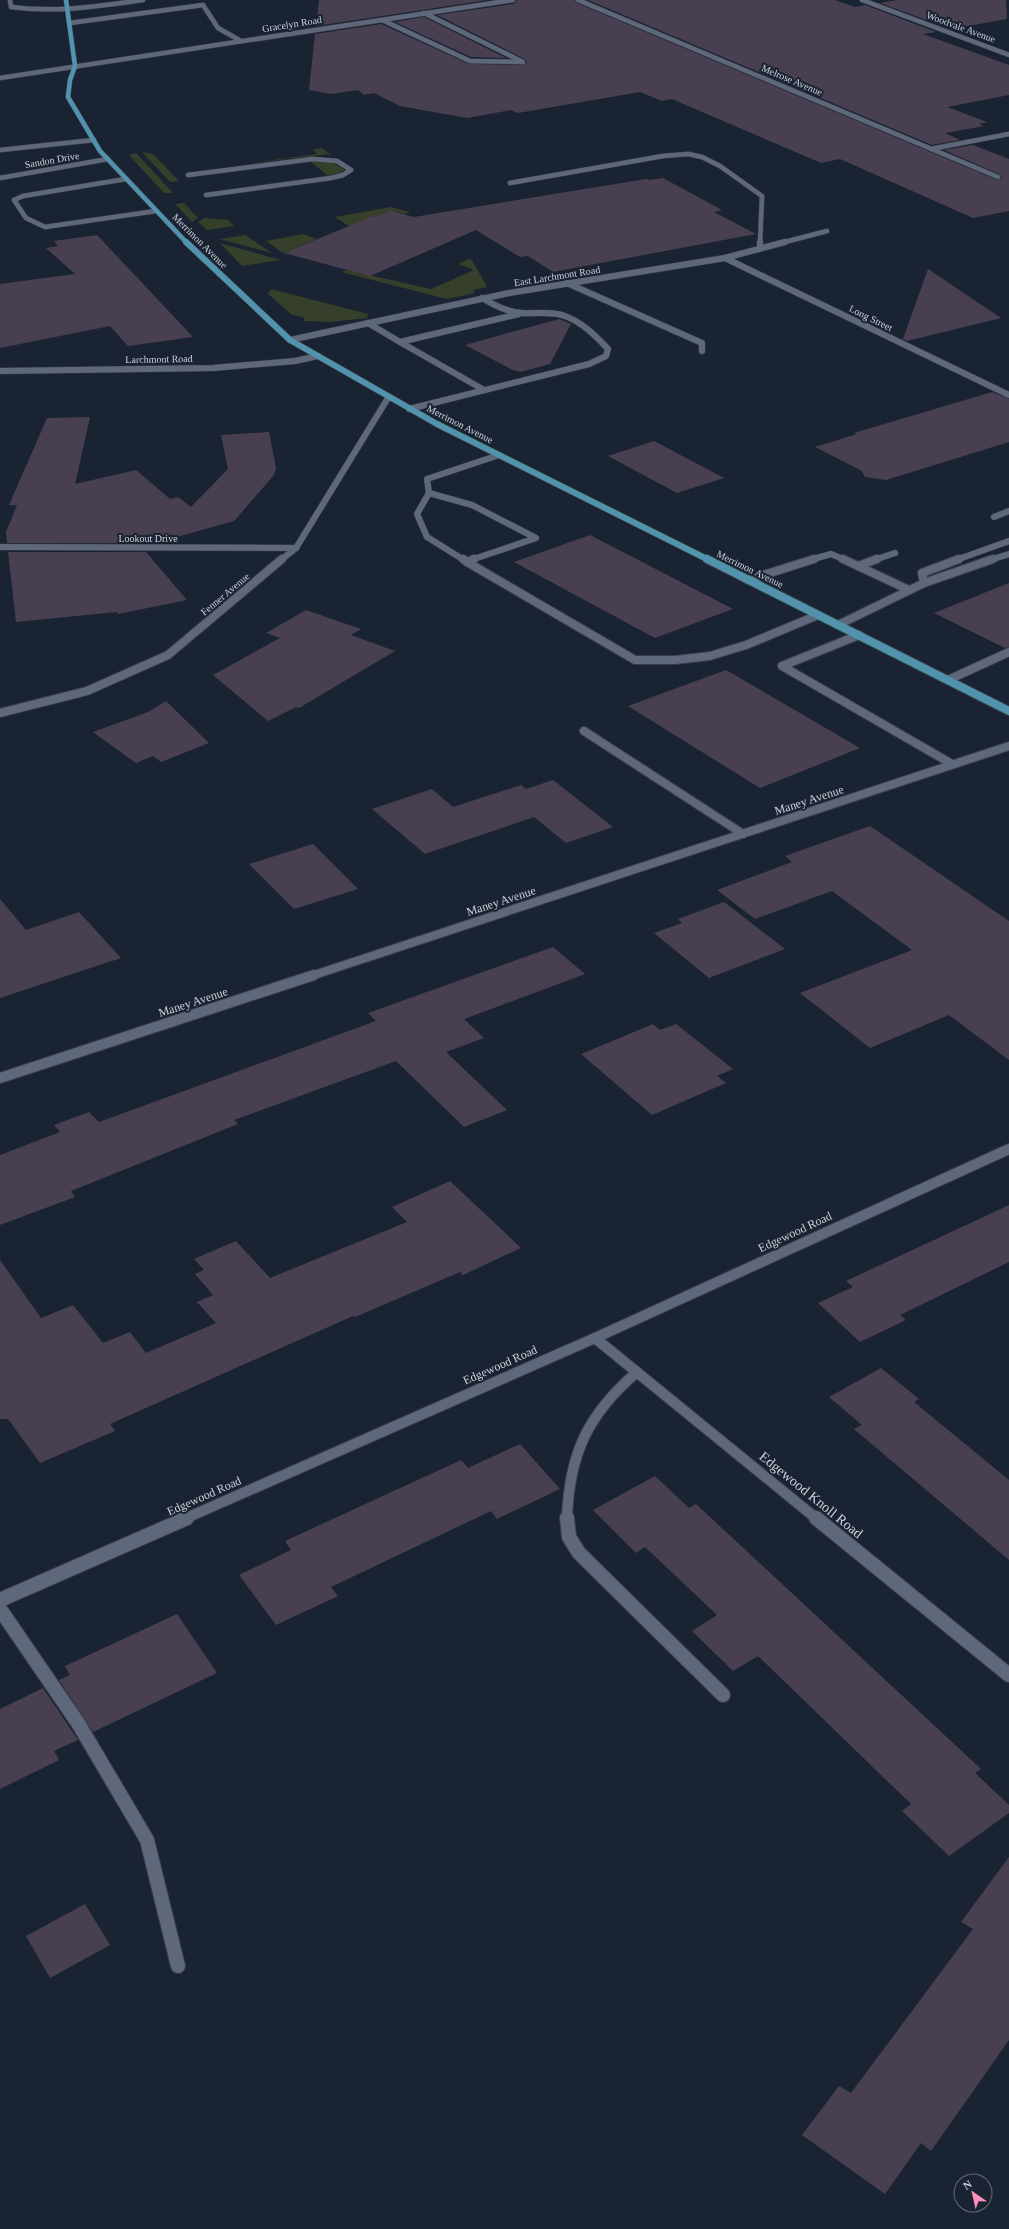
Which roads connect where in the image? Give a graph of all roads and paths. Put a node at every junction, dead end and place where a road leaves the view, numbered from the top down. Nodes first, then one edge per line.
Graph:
1 (10, 0) edge
2 (66, 0) edge
3 (143, 0) edge
4 (513, 0) edge
5 (578, 0) edge
6 (862, 0) edge
7 (68, 9) junction
8 (424, 14) junction
9 (382, 20) junction
10 (70, 23) junction
11 (241, 41) junction
12 (1009, 55) edge
13 (75, 66) junction
14 (0, 78) edge
15 (1009, 134) edge
16 (94, 140) junction
17 (931, 149) junction
18 (0, 150) edge
19 (108, 159) junction
20 (188, 175) dead end
21 (998, 177) dead end
22 (0, 178) edge
23 (126, 179) junction
24 (510, 183) dead end
25 (206, 195) dead end
26 (156, 211) junction
27 (827, 231) dead end
28 (760, 248) junction
29 (725, 258) junction
30 (567, 283) junction
31 (482, 298) junction
32 (522, 313) junction
33 (368, 324) junction
34 (290, 340) junction
35 (400, 342) junction
36 (702, 351) dead end
37 (318, 356) junction
38 (0, 370) edge
39 (484, 390) junction
40 (1009, 395) edge
41 (388, 398) junction
42 (409, 409) junction
43 (499, 455) junction
44 (429, 493) junction
45 (1009, 511) edge
46 (994, 517) dead end
47 (1009, 541) edge
48 (0, 547) edge
49 (296, 548) junction
50 (895, 553) dead end
51 (1009, 554) edge
52 (467, 562) junction
53 (858, 566) junction
54 (748, 580) junction
55 (924, 583) junction
56 (909, 590) junction
57 (818, 615) junction
58 (838, 625) junction
59 (859, 635) junction
60 (1009, 652) edge
61 (948, 680) junction
62 (1009, 711) edge
63 (0, 713) edge
64 (584, 731) dead end
65 (1009, 746) edge
66 (952, 764) junction
67 (743, 834) junction
68 (0, 1078) edge
69 (1009, 1149) edge
70 (595, 1338) junction
71 (637, 1372) junction
72 (0, 1600) edge
73 (0, 1609) edge
74 (1009, 1676) edge
75 (723, 1695) dead end
76 (178, 1966) dead end

1 - 7 street
2 - 7 main road, Merrimon Avenue
3 - 7 street
4 - 8 street, Gracelyn Road
5 - 17 street, Melrose Avenue
6 - 12 street, Woodvale Avenue
7 - 10 main road, Merrimon Avenue
8 - 9 street, Gracelyn Road
8 - 9 street
9 - 11 street, Gracelyn Road
10 - 11 street
10 - 13 main road, Merrimon Avenue
11 - 13 street, Gracelyn Road
13 - 14 street, Gracelyn Road
13 - 16 main road, Merrimon Avenue
15 - 17 street
16 - 18 street
16 - 19 main road, Merrimon Avenue
17 - 21 street, Melrose Avenue
19 - 22 street, Sandon Drive
19 - 23 main road, Merrimon Avenue
20 - 25 street
23 - 26 main road, Merrimon Avenue
23 - 26 street
24 - 28 street
26 - 34 main road, Merrimon Avenue
27 - 28 street, East Larchmont Road
28 - 29 street, East Larchmont Road
29 - 30 street, East Larchmont Road
29 - 40 street, Long Street
30 - 31 street, East Larchmont Road
30 - 36 street
31 - 32 street
31 - 33 street, East Larchmont Road
32 - 35 street
32 - 39 street
33 - 34 street, East Larchmont Road
33 - 35 street
34 - 37 main road, Merrimon Avenue
35 - 39 street
37 - 38 street, Larchmont Road
37 - 41 main road, Merrimon Avenue
39 - 42 street
41 - 42 main road, Merrimon Avenue
41 - 49 street, Fenner Avenue
42 - 43 main road, Merrimon Avenue
43 - 44 street
43 - 54 main road, Merrimon Avenue
44 - 52 street
44 - 52 street
45 - 46 street
47 - 55 street
48 - 49 street, Lookout Drive
49 - 63 street, Fenner Avenue
50 - 53 street
51 - 55 street
52 - 57 street
53 - 54 street
53 - 56 street
54 - 57 main road, Merrimon Avenue
55 - 56 street
56 - 58 street
57 - 58 main road, Merrimon Avenue
58 - 59 main road, Merrimon Avenue
59 - 61 main road, Merrimon Avenue
59 - 66 street
60 - 61 street
61 - 62 main road, Merrimon Avenue
64 - 67 street
65 - 66 street, Maney Avenue
66 - 67 street, Maney Avenue
67 - 68 street, Maney Avenue
69 - 70 street, Edgewood Road
70 - 71 street, Edgewood Knoll Road
70 - 72 street, Edgewood Road
71 - 74 street, Edgewood Knoll Road
71 - 75 street
73 - 76 street

